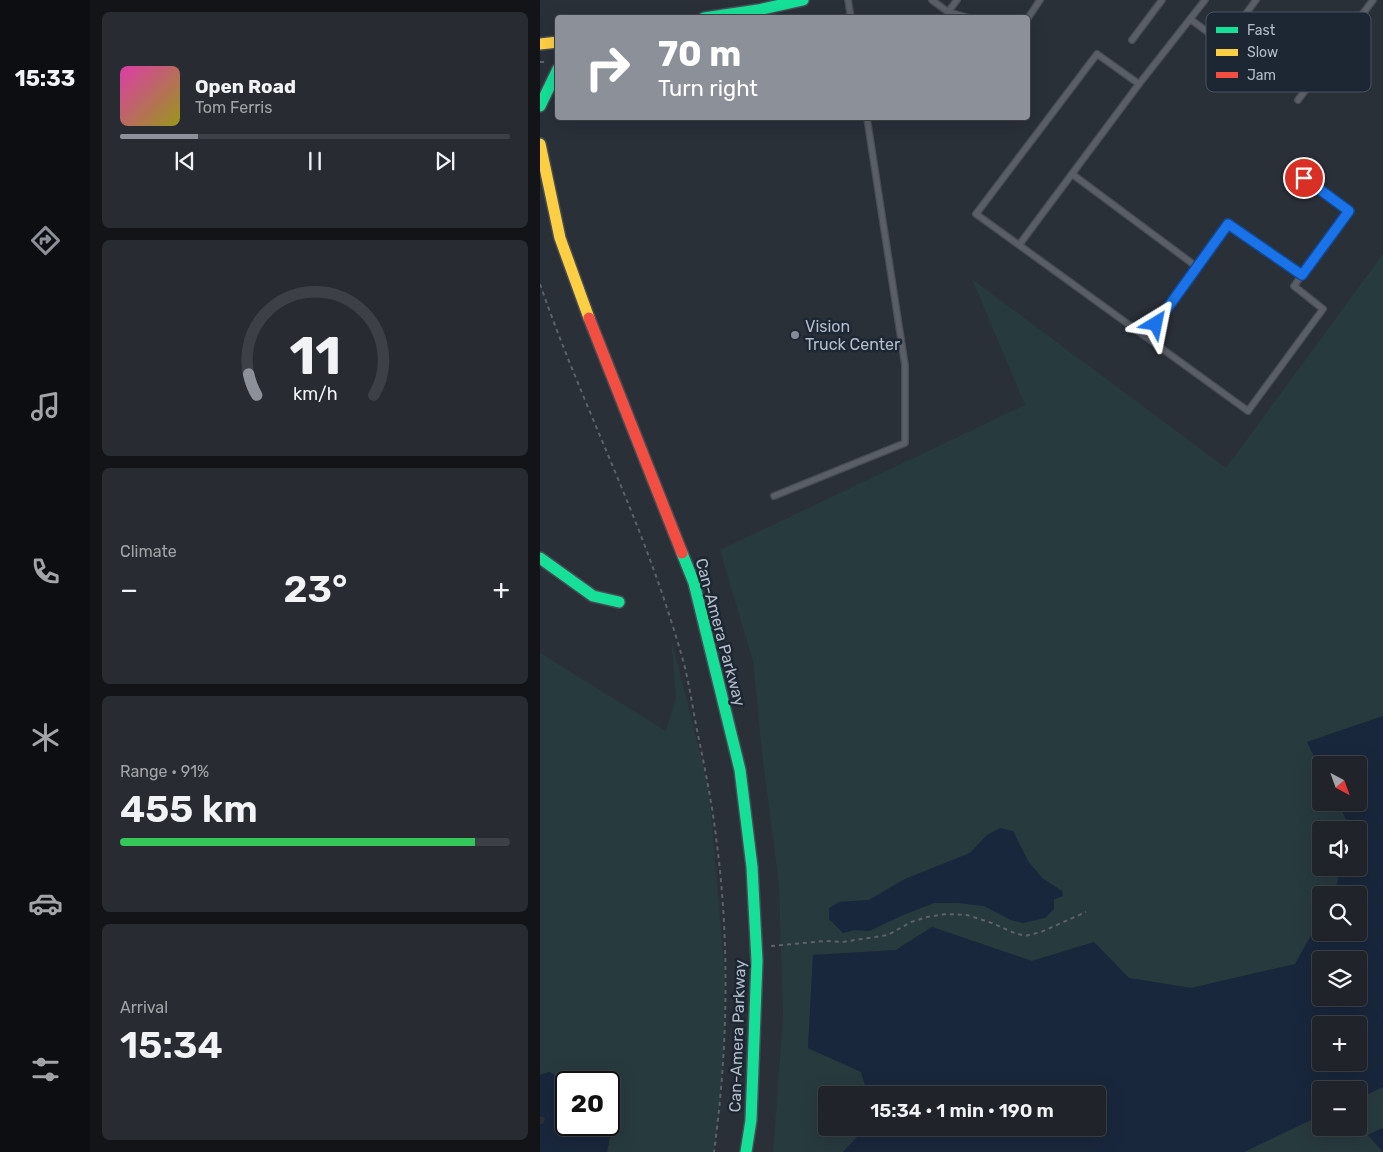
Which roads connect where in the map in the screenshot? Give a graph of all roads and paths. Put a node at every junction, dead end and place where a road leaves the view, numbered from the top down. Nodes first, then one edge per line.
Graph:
1 (803, 0) edge
2 (848, 0) edge
3 (932, 0) edge
4 (956, 0) edge
5 (1040, 0) edge
6 (1162, 0) edge
7 (1204, 0) edge
8 (1256, 0) edge
9 (1373, 0) edge
10 (948, 12) junction
11 (1247, 12) edge
12 (1364, 12) edge
13 (724, 15) edge
14 (850, 15) edge
15 (959, 15) edge
16 (1030, 15) edge
17 (1190, 19) junction
18 (1206, 31) edge
19 (1132, 40) dead end
20 (555, 42) edge
21 (540, 44) edge
22 (555, 76) edge
23 (1139, 84) junction
24 (1304, 92) edge
25 (1298, 100) dead end
26 (540, 106) edge
27 (867, 120) edge
28 (540, 144) edge
29 (1072, 174) junction
30 (1304, 178) dead end
31 (1019, 245) junction
32 (1197, 266) junction
33 (1302, 275) junction
34 (540, 284) edge
35 (1148, 337) junction
36 (774, 496) dead end
37 (540, 558) edge
38 (619, 602) dead end
39 (1086, 912) dead end
40 (756, 947) junction
41 (714, 1152) edge
42 (746, 1152) edge

1 - 13 main road
2 - 14 lane
3 - 10 lane
4 - 10 lane
5 - 16 lane
6 - 19 lane
7 - 17 lane
8 - 11 lane
9 - 12 lane
10 - 15 lane
17 - 18 lane
17 - 23 lane
20 - 21 main road
22 - 26 main road
23 - 29 lane
23 - 31 lane
24 - 25 lane
27 - 36 lane
28 - 40 main road, Can-Amera Parkway
29 - 31 lane
29 - 32 lane
30 - 33 lane
31 - 35 lane
32 - 33 lane
32 - 35 lane
33 - 35 lane
34 - 41 path
37 - 38 main road
39 - 40 path
40 - 42 main road, Can-Amera Parkway

